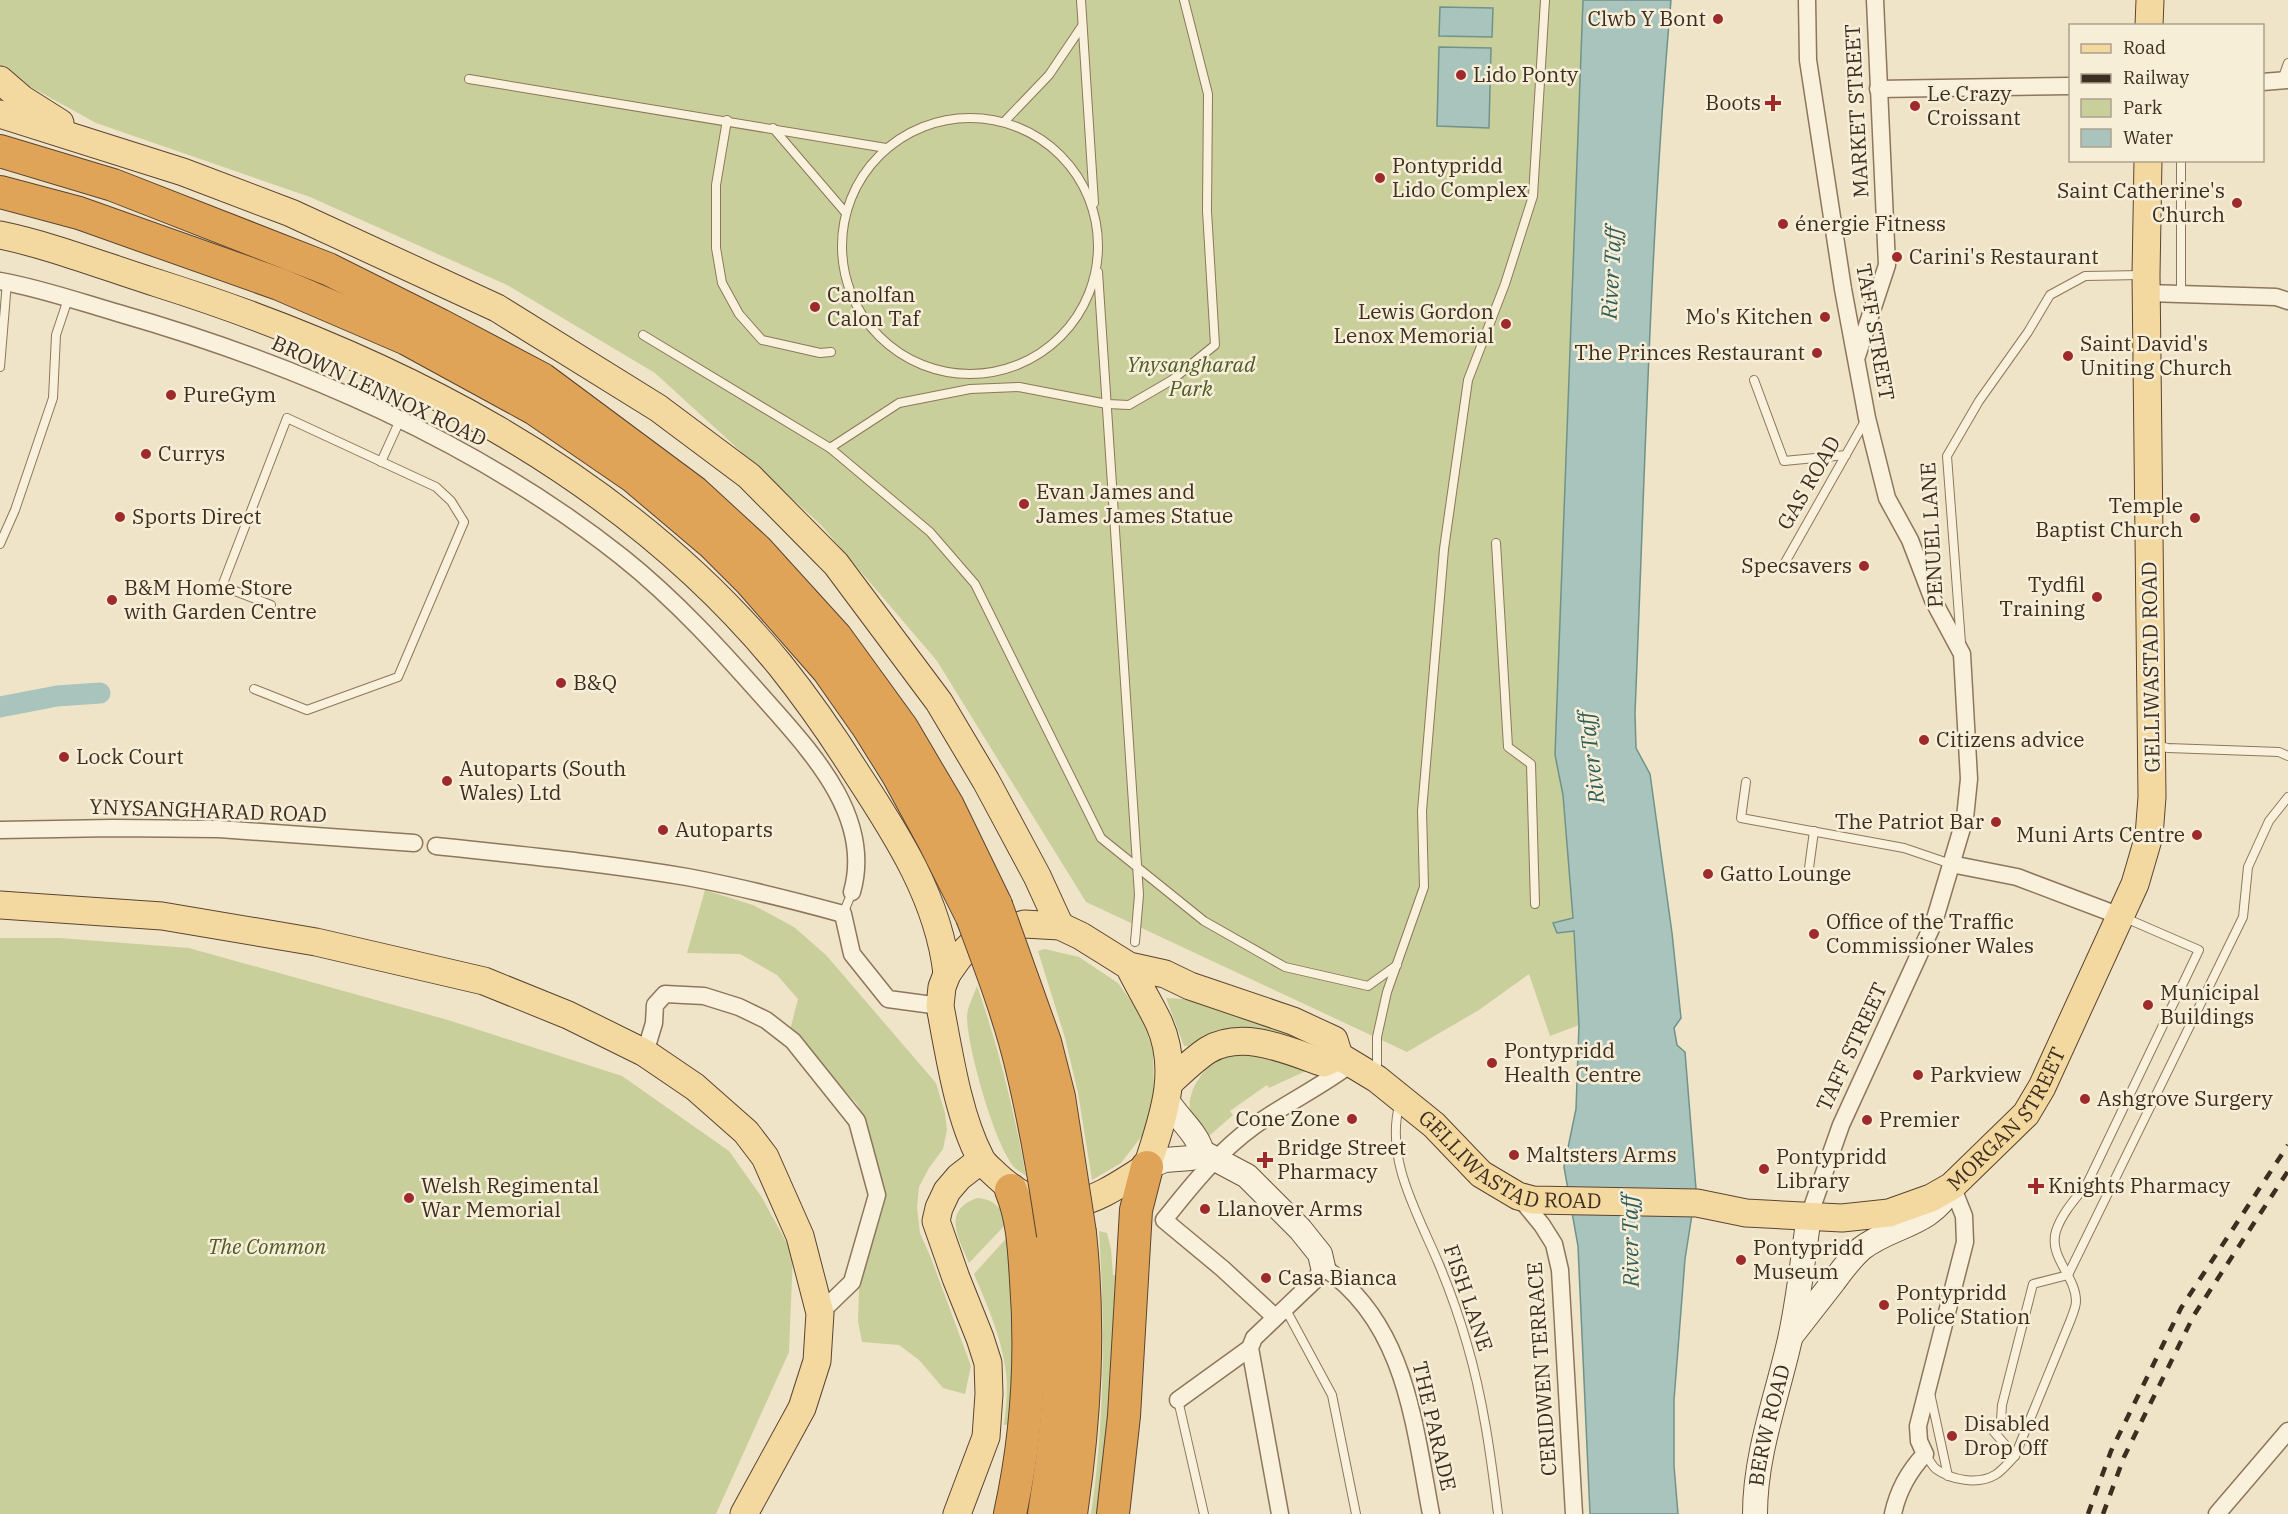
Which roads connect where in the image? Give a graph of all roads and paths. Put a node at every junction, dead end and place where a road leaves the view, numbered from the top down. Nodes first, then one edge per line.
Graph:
1 (1081, 0) edge
2 (1184, 0) edge
3 (1545, 0) edge
4 (1808, 0) edge
5 (1875, 0) edge
6 (2150, 0) edge
7 (2150, 24) edge
8 (1082, 26) junction
9 (2286, 72) edge
10 (469, 79) dead end
11 (0, 80) edge
12 (2264, 81) edge
13 (2069, 86) edge
14 (1878, 89) junction
15 (0, 114) edge
16 (727, 120) junction
17 (1004, 122) junction
18 (773, 128) junction
19 (92, 143) junction
20 (886, 148) junction
21 (0, 151) edge
22 (2148, 162) edge
23 (2181, 162) edge
24 (0, 192) edge
25 (1094, 210) junction
26 (845, 212) junction
27 (0, 235) edge
28 (1098, 265) junction
29 (4, 281) edge
30 (2147, 284) junction
31 (2181, 294) junction
32 (68, 299) junction
33 (2288, 301) edge
34 (643, 335) dead end
35 (831, 352) dead end
36 (1856, 360) junction
37 (0, 367) edge
38 (1754, 380) dead end
39 (1107, 404) junction
40 (1867, 418) junction
41 (400, 420) junction
42 (830, 448) junction
43 (1846, 455) junction
44 (381, 462) junction
45 (1496, 543) dead end
46 (0, 544) edge
47 (1783, 566) dead end
48 (271, 605) dead end
49 (1962, 654) junction
50 (254, 689) dead end
51 (2151, 744) junction
52 (2288, 756) edge
53 (1746, 782) dead end
54 (2288, 797) edge
55 (0, 830) edge
56 (1814, 831) junction
57 (414, 843) dead end
58 (436, 846) dead end
59 (1951, 864) junction
60 (1137, 866) junction
61 (1809, 868) dead end
62 (852, 892) joint
63 (1535, 904) dead end
64 (0, 905) edge
65 (984, 911) junction
66 (843, 914) junction
67 (2120, 916) junction
68 (1060, 926) junction
69 (1132, 954) junction
70 (1398, 965) junction
71 (947, 974) junction
72 (940, 1006) junction
73 (645, 1053) junction
74 (1346, 1059) junction
75 (1377, 1079) junction
76 (1168, 1093) junction
77 (1401, 1099) junction
78 (1209, 1156) junction
79 (981, 1160) junction
80 (1147, 1167) junction
81 (1952, 1186) junction
82 (1011, 1190) junction
83 (1526, 1198) junction
84 (1809, 1216) junction
85 (1066, 1234) junction
86 (1323, 1267) junction
87 (2068, 1275) junction
88 (820, 1312) junction
89 (1280, 1312) junction
90 (1790, 1337) junction
91 (1251, 1356) junction
92 (1928, 1384) junction
93 (1178, 1400) joint
94 (2288, 1431) edge
95 (1925, 1454) junction
96 (2015, 1456) junction
97 (1948, 1476) junction
98 (744, 1514) edge
99 (957, 1514) edge
100 (1010, 1514) edge
101 (1044, 1514) edge
102 (1071, 1514) edge
103 (1113, 1514) edge
104 (1204, 1514) edge
105 (1280, 1514) edge
106 (1356, 1514) edge
107 (1431, 1514) edge
108 (1498, 1514) edge
109 (1574, 1514) edge
110 (1755, 1514) edge
111 (1893, 1514) edge
112 (2217, 1514) edge

1 - 8 lane
2 - 39 lane
3 - 70 lane
4 - 36 street, TAFF STREET
5 - 14 street, MARKET STREET
6 - 7 main road
8 - 17 lane
8 - 25 lane
9 - 12 street
10 - 16 lane
11 - 19 main road
13 - 14 street
14 - 36 street, MARKET STREET
15 - 19 main road
16 - 18 lane
16 - 35 lane
17 - 20 lane
17 - 25 lane
18 - 20 lane
18 - 26 lane
19 - 68 main road
20 - 26 lane
21 - 65 highway
22 - 30 main road, GELLIWASTAD ROAD
23 - 31 lane
24 - 65 highway
25 - 28 lane
26 - 28 lane
27 - 71 main road
28 - 39 lane
29 - 32 street, BROWN LENNOX ROAD
29 - 37 lane
30 - 31 street
30 - 49 lane, PENUEL LANE
30 - 51 main road, GELLIWASTAD ROAD
31 - 33 street
32 - 41 street, BROWN LENNOX ROAD
32 - 46 lane
34 - 42 lane
36 - 40 street, TAFF STREET
38 - 43 lane
39 - 42 lane
39 - 60 lane
40 - 43 lane, GAS ROAD
40 - 49 street, TAFF STREET
41 - 44 lane
41 - 62 street, BROWN LENNOX ROAD
42 - 60 lane
43 - 47 lane, GAS ROAD
44 - 48 lane
44 - 50 lane
45 - 63 lane
49 - 59 street, PENUEL LANE
51 - 52 lane
51 - 67 main road, GELLIWASTAD ROAD
53 - 56 lane
54 - 87 lane
55 - 57 street, YNYSANGHARAD ROAD
56 - 59 lane
56 - 61 lane
58 - 66 street
59 - 67 street
59 - 84 street, TAFF STREET
60 - 69 lane
60 - 70 lane
62 - 66 lane
64 - 73 main road
65 - 85 highway, bridge
66 - 72 street
67 - 81 main road, MORGAN STREET
67 - 87 lane
68 - 69 main road
68 - 71 main road
69 - 74 main road, GELLIWASTAD ROAD
69 - 76 main road
70 - 75 lane
71 - 72 main road
72 - 79 main road
73 - 88 main road
73 - 88 street
74 - 75 main road, GELLIWASTAD ROAD
74 - 76 main road
74 - 78 street
75 - 77 main road, GELLIWASTAD ROAD
76 - 78 main road
76 - 80 main road
77 - 83 main road, GELLIWASTAD ROAD
77 - 108 lane, FISH LANE
78 - 80 main road
78 - 86 main road
78 - 89 street
79 - 82 main road
79 - 99 main road
80 - 82 main road
80 - 103 highway
81 - 84 main road, MORGAN STREET
81 - 90 main road, BERW ROAD
81 - 92 street
82 - 100 highway
83 - 84 main road, GELLIWASTAD ROAD
83 - 109 street, CERIDWEN TERRACE
84 - 90 main road, BERW ROAD
85 - 101 highway
85 - 102 highway
86 - 89 street
86 - 107 street, THE PARADE
87 - 96 lane
87 - 96 lane
88 - 98 main road
89 - 91 street
89 - 106 lane
90 - 110 main road, BERW ROAD
91 - 93 street
91 - 105 street
92 - 95 street
92 - 97 lane
93 - 104 lane
94 - 112 street
95 - 97 lane
95 - 111 street
96 - 97 lane

